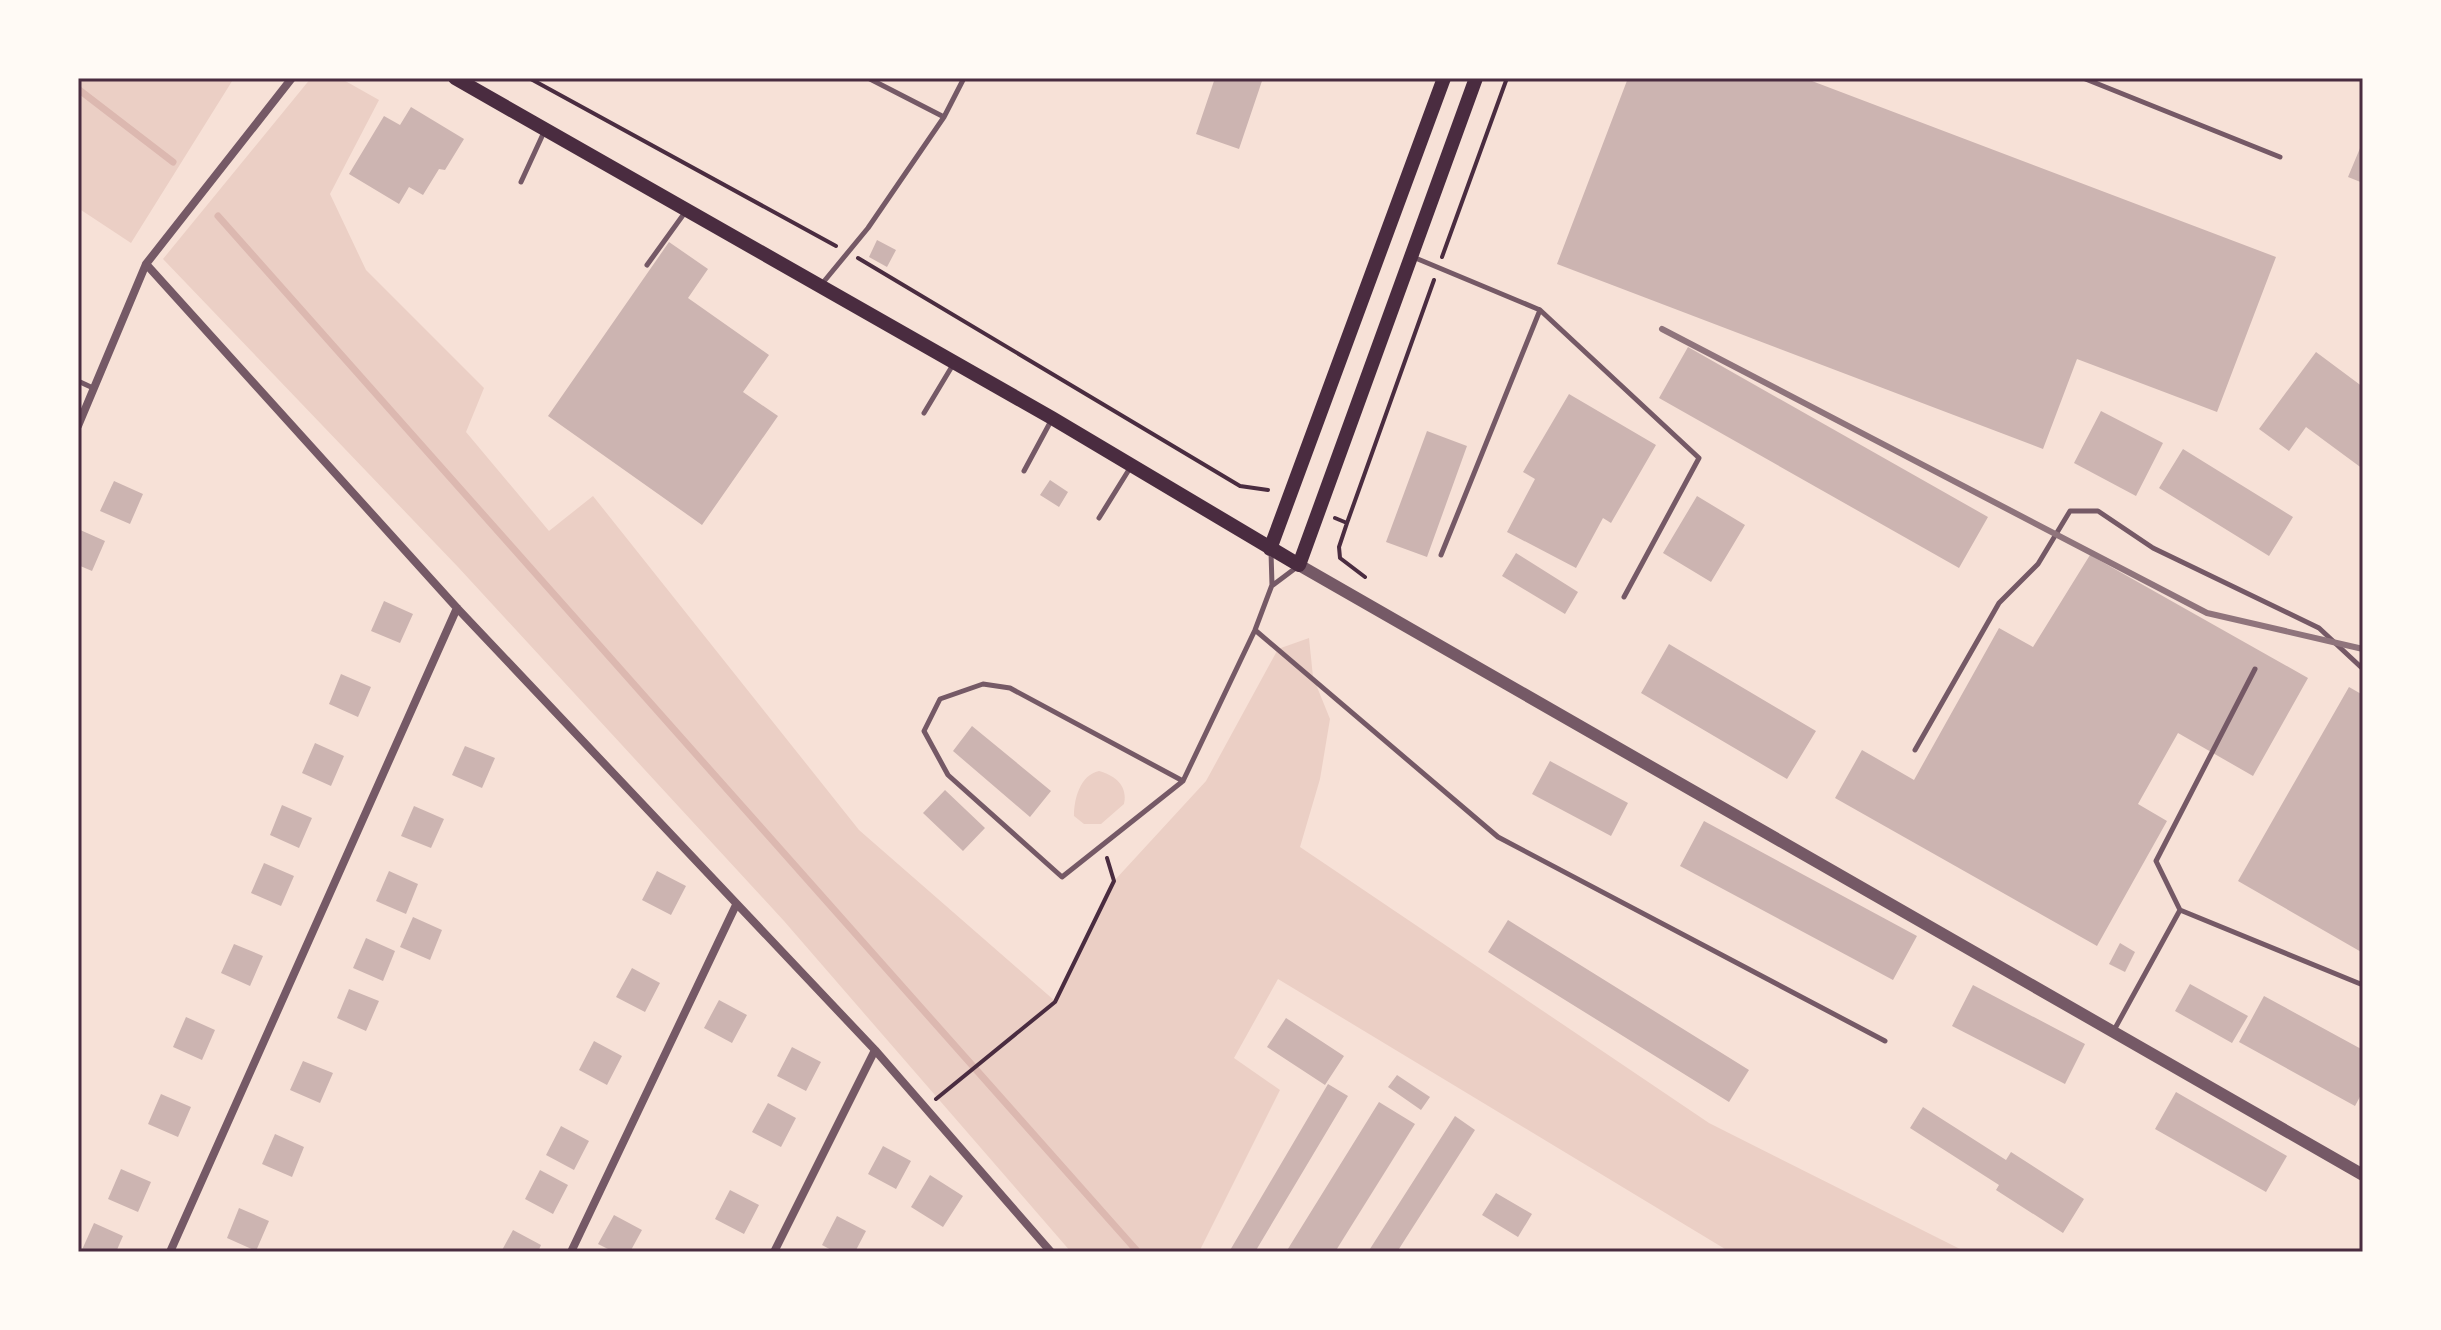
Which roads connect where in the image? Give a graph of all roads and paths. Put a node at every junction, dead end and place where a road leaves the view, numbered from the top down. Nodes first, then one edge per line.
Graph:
1 (292, 78) edge
2 (455, 78) edge
3 (529, 78) edge
4 (868, 78) edge
5 (964, 78) edge
6 (1444, 78) edge
7 (1476, 78) edge
8 (1507, 78) edge
9 (2083, 78) edge
10 (944, 117) junction
11 (545, 129) junction
12 (2280, 157) dead end
13 (521, 182) dead end
14 (686, 210) junction
15 (846, 252) junction
16 (1411, 256) junction
17 (146, 264) junction
18 (647, 265) dead end
19 (1438, 268) junction
20 (820, 286) junction
21 (1540, 310) junction
22 (954, 363) junction
23 (78, 381) edge
24 (94, 389) junction
25 (924, 413) dead end
26 (1052, 418) junction
27 (78, 426) edge
28 (1131, 467) junction
29 (1024, 471) dead end
30 (1268, 490) dead end
31 (1332, 517) dead end
32 (1099, 518) dead end
33 (1347, 523) junction
34 (1270, 549) junction
35 (1441, 555) dead end
36 (1299, 565) junction
37 (1365, 577) dead end
38 (1272, 585) junction
39 (1624, 597) dead end
40 (457, 608) junction
41 (1255, 630) junction
42 (2255, 669) dead end
43 (2363, 669) edge
44 (1915, 750) dead end
45 (1183, 781) junction
46 (1103, 844) junction
47 (736, 905) junction
48 (2180, 910) junction
49 (2363, 985) edge
50 (2113, 1032) junction
51 (1885, 1041) dead end
52 (875, 1050) junction
53 (925, 1108) junction
54 (2363, 1175) edge
55 (170, 1252) edge
56 (571, 1252) edge
57 (774, 1252) edge
58 (1051, 1252) edge

1 - 17 street
2 - 11 main road
3 - 15 path
4 - 10 lane
5 - 10 lane
6 - 34 main road
7 - 16 main road
8 - 19 path
9 - 12 lane
10 - 15 lane
11 - 13 lane
11 - 14 main road
14 - 18 lane
14 - 20 main road
15 - 20 lane
15 - 30 path
16 - 19 lane
16 - 36 main road
17 - 24 street
17 - 40 street
19 - 21 lane
19 - 33 path
20 - 22 main road
21 - 35 lane
21 - 39 lane
22 - 25 lane
22 - 26 main road
23 - 24 lane
24 - 27 street
26 - 28 main road
26 - 29 lane
28 - 32 lane
28 - 34 main road
31 - 33 path
33 - 37 path
34 - 36 main road
34 - 38 lane
36 - 38 lane
36 - 50 street
38 - 41 lane
40 - 47 street
40 - 55 street
41 - 45 lane
41 - 51 lane
42 - 48 lane
43 - 44 lane
45 - 46 lane
45 - 46 lane
46 - 53 path
47 - 52 street
47 - 56 street
48 - 49 lane
48 - 50 lane
50 - 54 street
52 - 53 street
52 - 57 street
53 - 58 street

